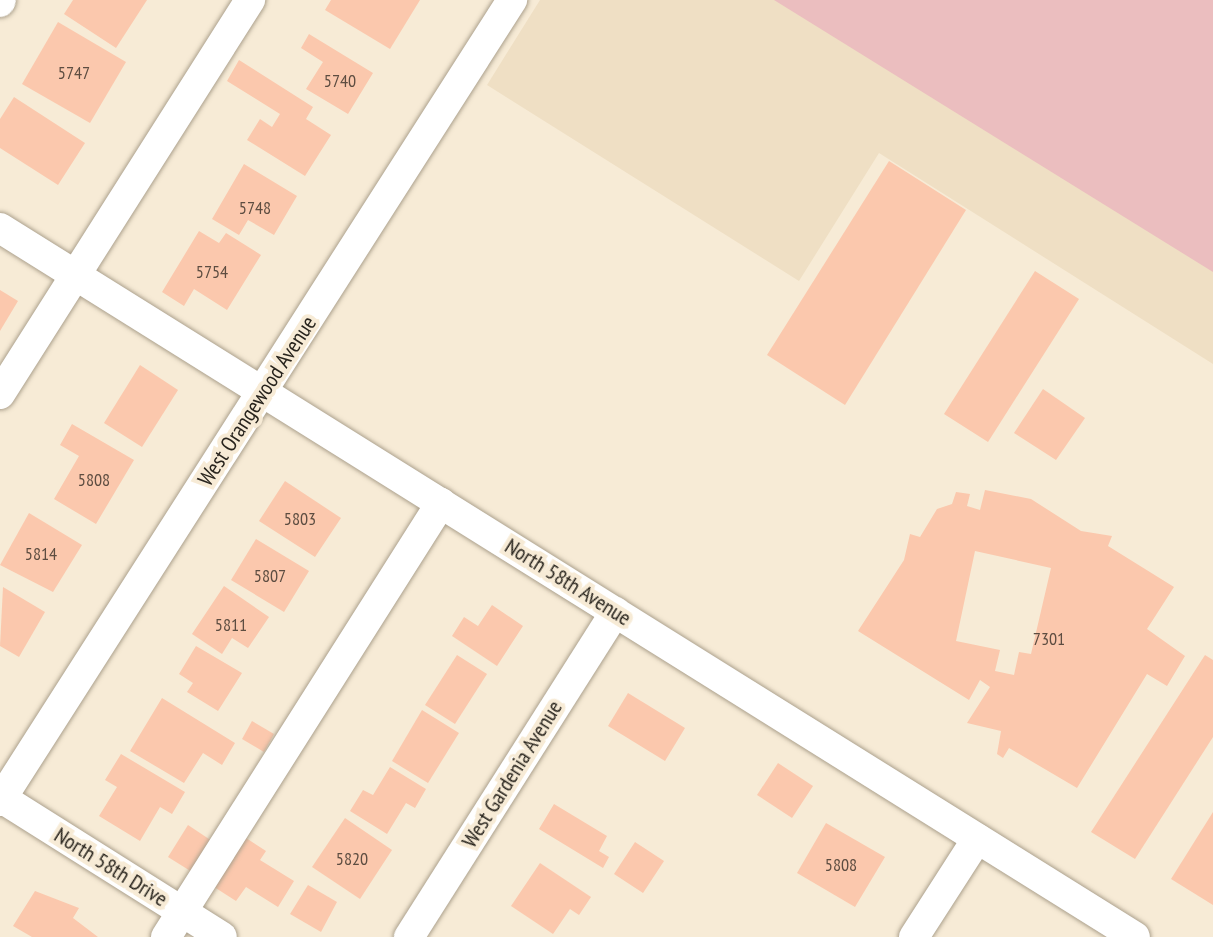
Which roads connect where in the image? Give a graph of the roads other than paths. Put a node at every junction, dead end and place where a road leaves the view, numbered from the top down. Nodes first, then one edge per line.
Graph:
1 (250, 0) edge
2 (512, 0) edge
3 (0, 228) edge
4 (75, 275) junction
5 (264, 392) junction
6 (0, 394) edge
7 (441, 503) junction
8 (615, 612) junction
9 (1, 799) edge
10 (977, 839) junction
11 (174, 925) edge
12 (222, 937) edge
13 (409, 937) edge
14 (914, 937) edge
15 (1135, 937) edge

1 - 4 street
2 - 5 street, West Orangewood Avenue
3 - 4 street, North 58th Avenue
4 - 5 street, North 58th Avenue
4 - 6 street
5 - 7 street, North 58th Avenue
5 - 9 street, West Orangewood Avenue
7 - 8 street, North 58th Avenue
7 - 11 street
8 - 10 street, North 58th Avenue
8 - 13 street, West Gardenia Avenue
9 - 11 street, North 58th Drive
10 - 14 street
10 - 15 street, North 58th Avenue
11 - 12 street, North 58th Drive

